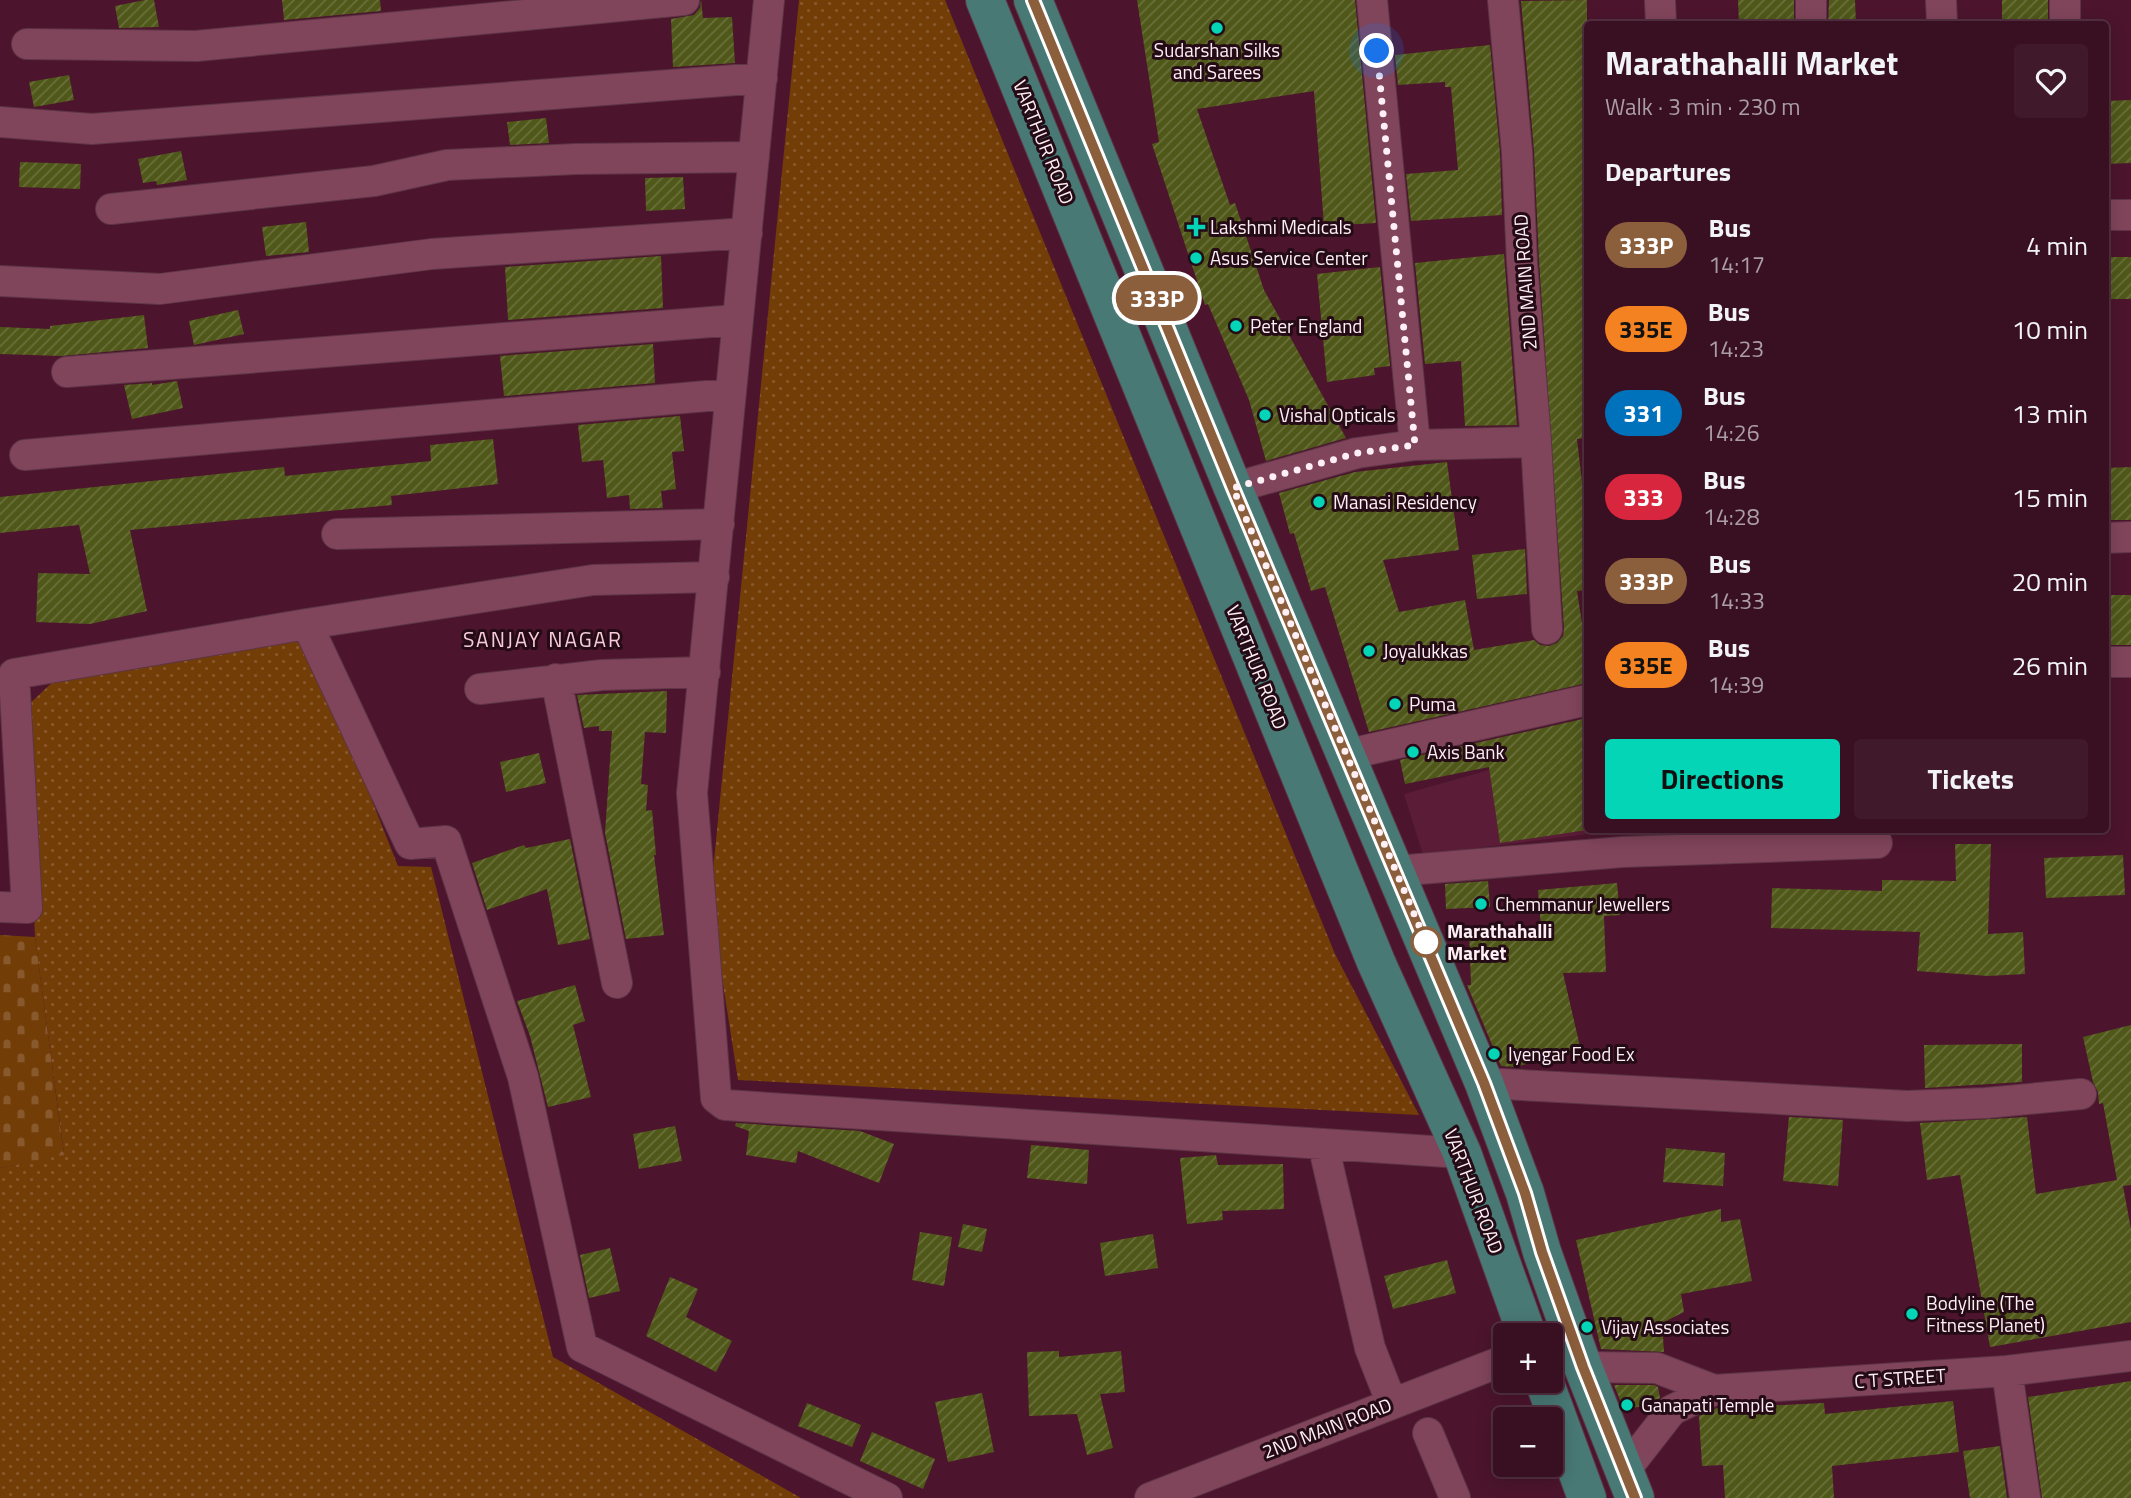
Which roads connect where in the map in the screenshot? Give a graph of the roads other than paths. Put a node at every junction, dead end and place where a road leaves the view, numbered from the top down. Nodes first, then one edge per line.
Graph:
1 (684, 0) edge
2 (769, 0) edge
3 (985, 0) edge
4 (1033, 0) edge
5 (1373, 0) edge
6 (1503, 0) edge
7 (1660, 0) edge
8 (1811, 0) edge
9 (1941, 0) edge
10 (2065, 0) edge
11 (1661, 21) edge
12 (1811, 21) edge
13 (1942, 21) edge
14 (2065, 21) edge
15 (27, 44) dead end
16 (762, 78) junction
17 (0, 122) edge
18 (754, 157) junction
19 (111, 209) dead end
20 (2109, 215) edge
21 (2131, 215) edge
22 (747, 233) junction
23 (1136, 247) junction
24 (1094, 265) junction
25 (0, 281) edge
26 (737, 320) junction
27 (67, 372) dead end
28 (730, 394) junction
29 (1536, 442) junction
30 (1415, 445) junction
31 (25, 455) dead end
32 (1233, 488) junction
33 (719, 524) junction
34 (337, 534) dead end
35 (2131, 537) edge
36 (2109, 538) edge
37 (714, 577) junction
38 (307, 624) junction
39 (1547, 629) dead end
40 (2109, 662) edge
41 (2131, 662) edge
42 (705, 672) junction
43 (556, 679) junction
44 (480, 689) dead end
45 (1584, 701) edge
46 (1345, 755) junction
47 (1877, 843) dead end
48 (1396, 871) junction
49 (0, 907) edge
50 (617, 983) dead end
51 (1484, 1083) junction
52 (2081, 1094) dead end
53 (1323, 1144) junction
54 (1462, 1153) junction
55 (1523, 1323) edge
56 (2131, 1356) edge
57 (1493, 1365) edge
58 (1583, 1367) junction
59 (2007, 1371) junction
60 (1714, 1390) junction
61 (1548, 1393) edge
62 (1392, 1404) junction
63 (1427, 1433) dead end
64 (1628, 1482) edge
65 (887, 1498) edge
66 (1150, 1498) edge
67 (1455, 1498) edge
68 (1587, 1498) edge
69 (2025, 1498) edge

1 - 15 street
2 - 16 street
3 - 24 main road, VARTHUR ROAD
4 - 23 main road
5 - 30 street
6 - 29 street, 2ND MAIN ROAD
7 - 11 street
8 - 12 street
9 - 13 street
10 - 14 street
16 - 17 street
16 - 18 street
18 - 19 street
18 - 22 street
20 - 21 street
22 - 25 street
22 - 26 street
23 - 24 main road
23 - 32 main road
24 - 54 main road, VARTHUR ROAD
26 - 27 street
26 - 28 street
28 - 31 street
28 - 33 street
29 - 30 street
29 - 39 street, 2ND MAIN ROAD
30 - 32 street
32 - 46 main road
33 - 34 street
33 - 37 street
35 - 36 street
37 - 38 street
37 - 42 street
38 - 49 street
38 - 65 street
40 - 41 street
42 - 43 street
42 - 53 street
43 - 44 street
43 - 50 street
45 - 46 street
46 - 48 main road
47 - 48 street
48 - 51 main road
51 - 52 street
51 - 58 main road
53 - 54 street
53 - 62 street
54 - 55 main road, VARTHUR ROAD
56 - 59 street, C T STREET
57 - 62 street, 2ND MAIN ROAD
58 - 60 street
58 - 64 main road
59 - 60 street, C T STREET
59 - 69 street
60 - 64 street, C T STREET
61 - 68 main road
62 - 66 street, 2ND MAIN ROAD
63 - 67 street

